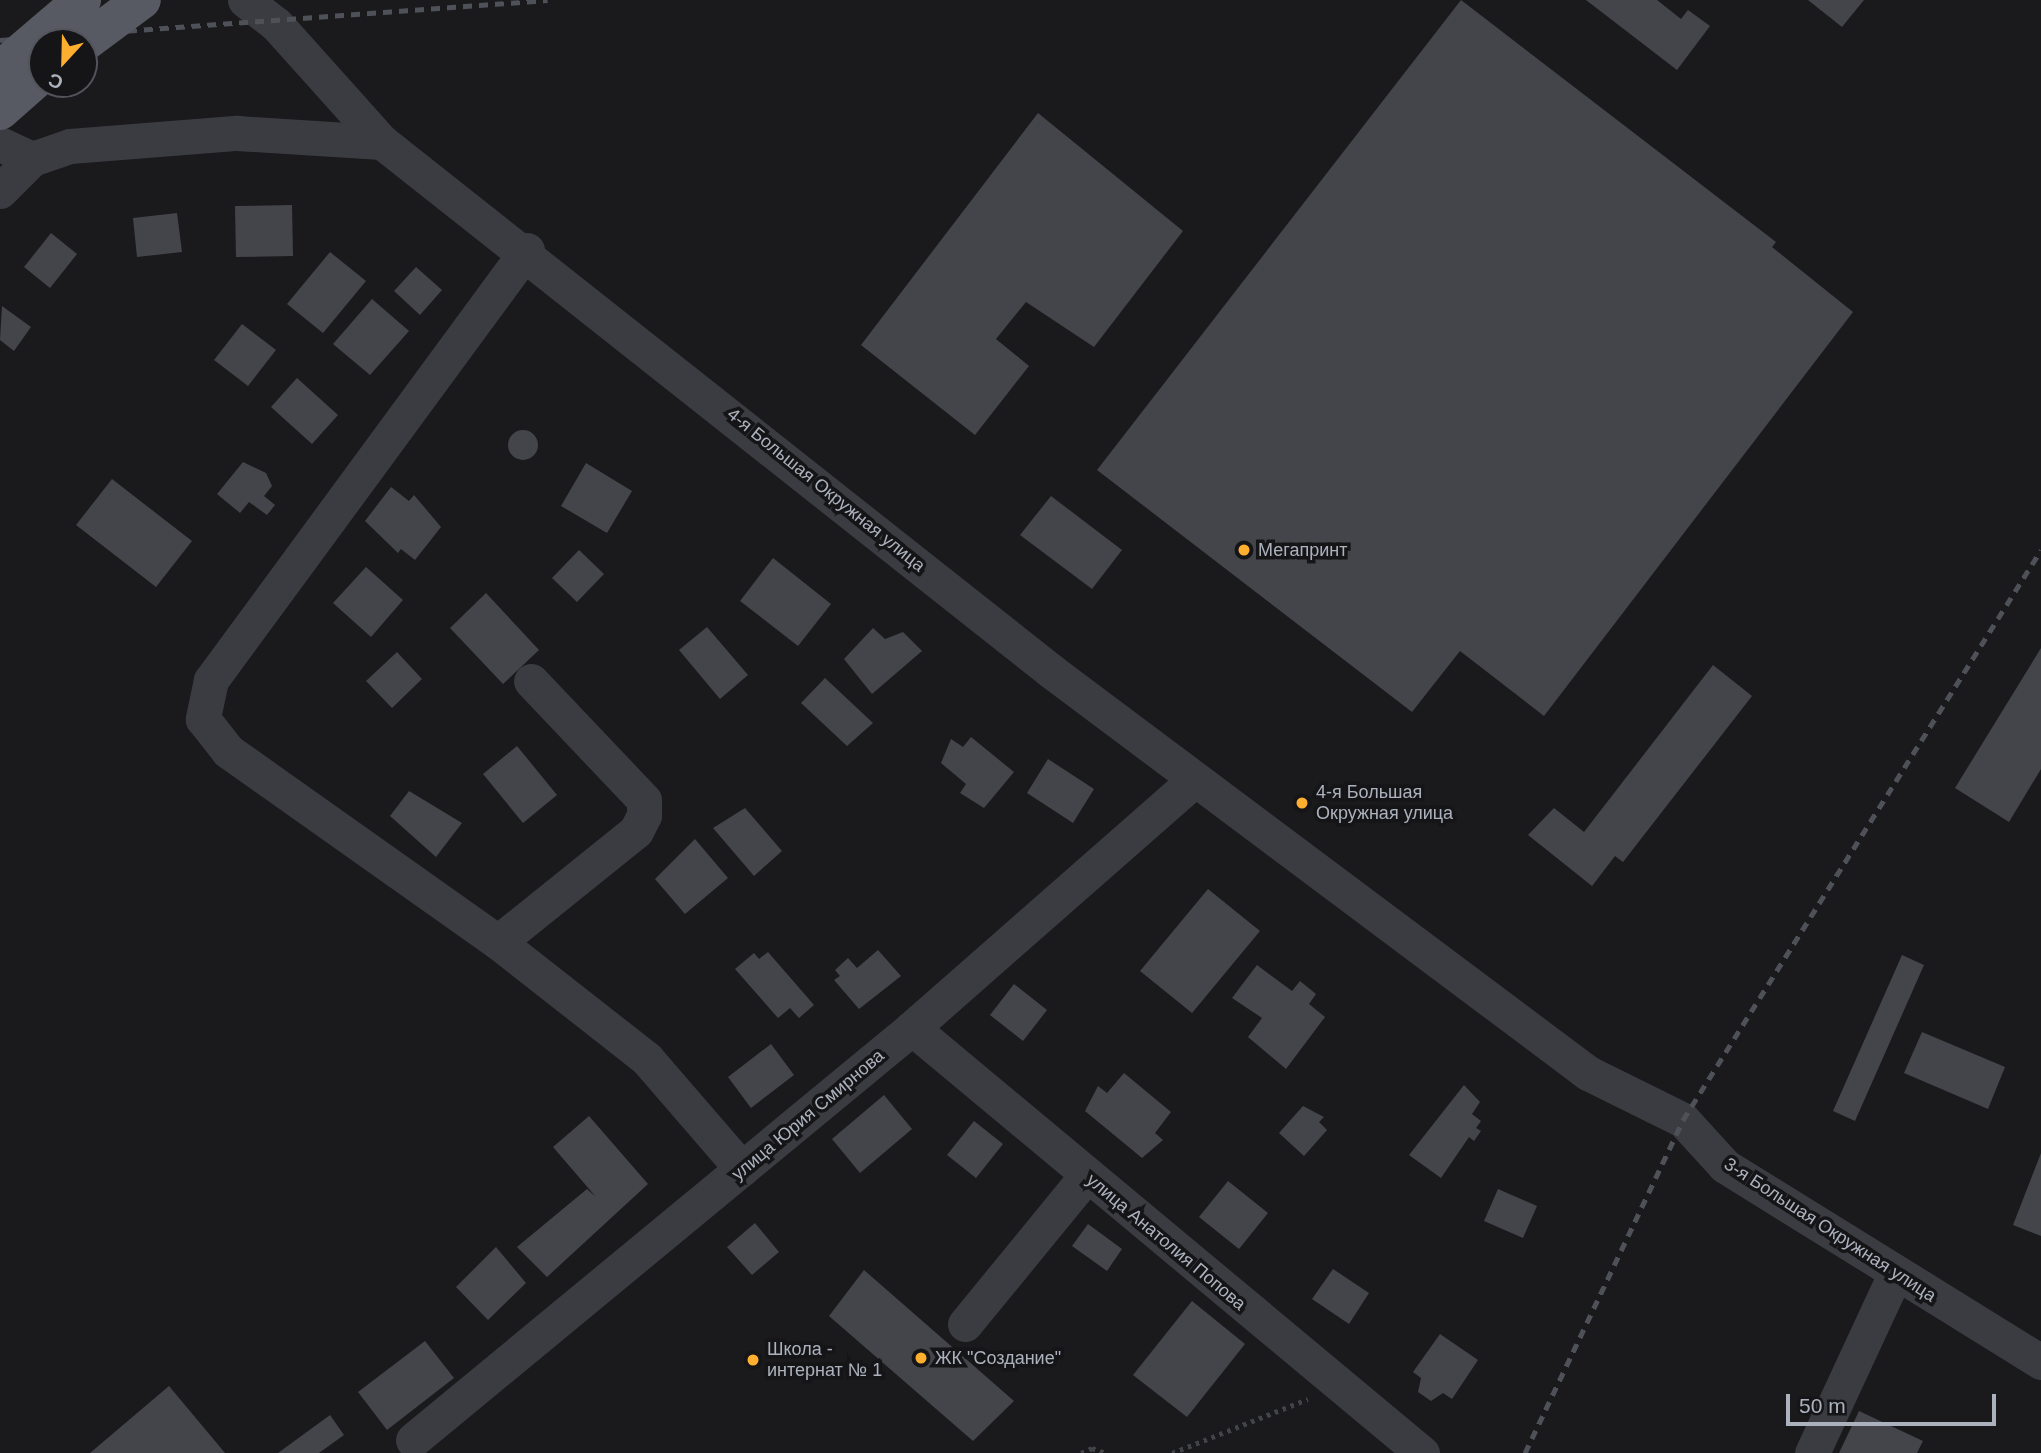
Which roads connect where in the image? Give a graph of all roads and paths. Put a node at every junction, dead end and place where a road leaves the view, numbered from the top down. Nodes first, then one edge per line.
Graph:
1 (82, 0) edge
2 (142, 0) edge
3 (245, 0) edge
4 (98, 33) edge
5 (0, 70) edge
6 (28, 86) edge
7 (0, 111) edge
8 (382, 142) junction
9 (0, 145) edge
10 (32, 159) junction
11 (2, 184) edge
12 (527, 250) junction
13 (531, 681) dead end
14 (1194, 780) junction
15 (498, 942) junction
16 (912, 1028) junction
17 (1588, 1073) joint
18 (742, 1169) junction
19 (1087, 1175) junction
20 (1895, 1274) junction
21 (965, 1324) dead end
22 (2041, 1362) edge
23 (1340, 1387) junction
24 (413, 1440) dead end
25 (1081, 1453) edge
26 (1106, 1453) edge
27 (1172, 1453) edge
28 (1422, 1453) edge
29 (1812, 1453) edge

1 - 5 main road, bridge
2 - 4 main road, bridge
3 - 8 street
6 - 7 main road
8 - 10 street
8 - 12 street, 4-я Большая Окружная улица
9 - 10 street
10 - 11 street
12 - 14 street, 4-я Большая Окружная улица
12 - 15 street
13 - 15 street
14 - 16 street, улица Юрия Смирнова
14 - 17 street, 4-я Большая Окружная улица
15 - 18 street
16 - 18 street, улица Юрия Смирнова
16 - 19 street, улица Анатолия Попова
17 - 20 street, 3-я Большая Окружная улица
18 - 24 street, улица Юрия Смирнова
19 - 21 street
19 - 23 street, улица Анатолия Попова
20 - 22 street, 3-я Большая Окружная улица
20 - 29 street
23 - 27 path
23 - 28 street, улица Анатолия Попова
25 - 26 path

